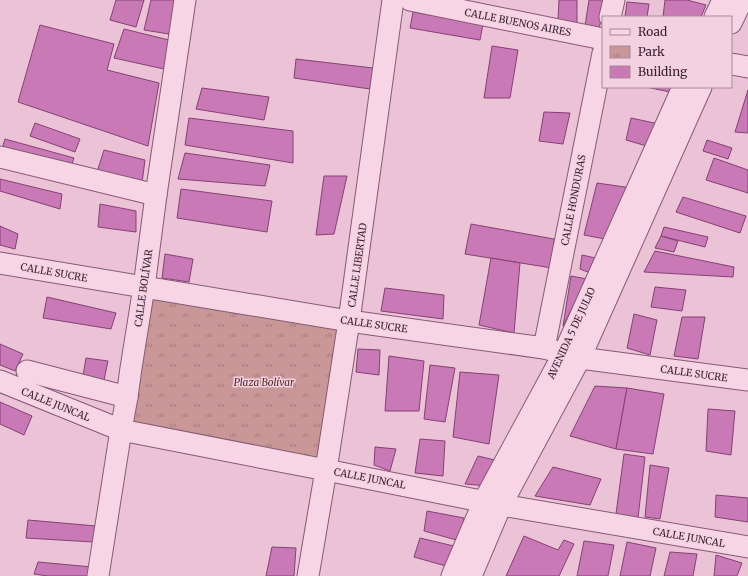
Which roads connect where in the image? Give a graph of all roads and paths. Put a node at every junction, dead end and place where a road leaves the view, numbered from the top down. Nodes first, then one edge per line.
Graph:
1 (184, 0) edge
2 (393, 0) edge
3 (410, 0) edge
4 (614, 0) edge
5 (723, 0) edge
6 (742, 0) edge
7 (610, 16) edge
8 (715, 16) edge
9 (732, 21) edge
10 (602, 39) edge
11 (602, 58) edge
12 (732, 64) edge
13 (748, 67) edge
14 (683, 88) edge
15 (701, 88) edge
16 (0, 157) edge
17 (156, 194) junction
18 (0, 263) edge
19 (144, 287) junction
20 (349, 321) junction
21 (544, 348) junction
22 (572, 355) junction
23 (27, 371) dead end
24 (748, 380) edge
25 (0, 381) edge
26 (127, 397) junction
27 (121, 430) junction
28 (326, 470) junction
29 (493, 503) junction
30 (748, 547) edge
31 (98, 576) edge
32 (308, 576) edge
33 (452, 576) edge
34 (470, 576) edge

1 - 17 street, CALLE BOLÍVAR
2 - 20 street, CALLE LIBERTAD
3 - 10 street, CALLE BUENOS AIRES
4 - 7 street
5 - 8 street
6 - 9 street
11 - 21 street, CALLE HONDURAS
12 - 13 street
14 - 22 street, AVENIDA 5 DE JULIO
15 - 22 street, AVENIDA 5 DE JULIO
16 - 17 street
17 - 19 street, CALLE BOLÍVAR
18 - 19 street, CALLE SUCRE
19 - 20 street, CALLE SUCRE
19 - 26 street, CALLE BOLÍVAR
20 - 21 street, CALLE SUCRE
20 - 28 street, CALLE LIBERTAD
21 - 22 street, CALLE SUCRE
22 - 24 street, CALLE SUCRE
22 - 29 street, AVENIDA 5 DE JULIO
23 - 26 street
25 - 27 street, CALLE JUNCAL
26 - 27 street, CALLE BOLÍVAR
27 - 28 street, CALLE JUNCAL
27 - 31 street, CALLE BOLÍVAR
28 - 29 street, CALLE JUNCAL
28 - 32 street, CALLE LIBERTAD
29 - 30 street, CALLE JUNCAL
29 - 33 street, AVENIDA 5 DE JULIO
29 - 34 street, AVENIDA 5 DE JULIO

